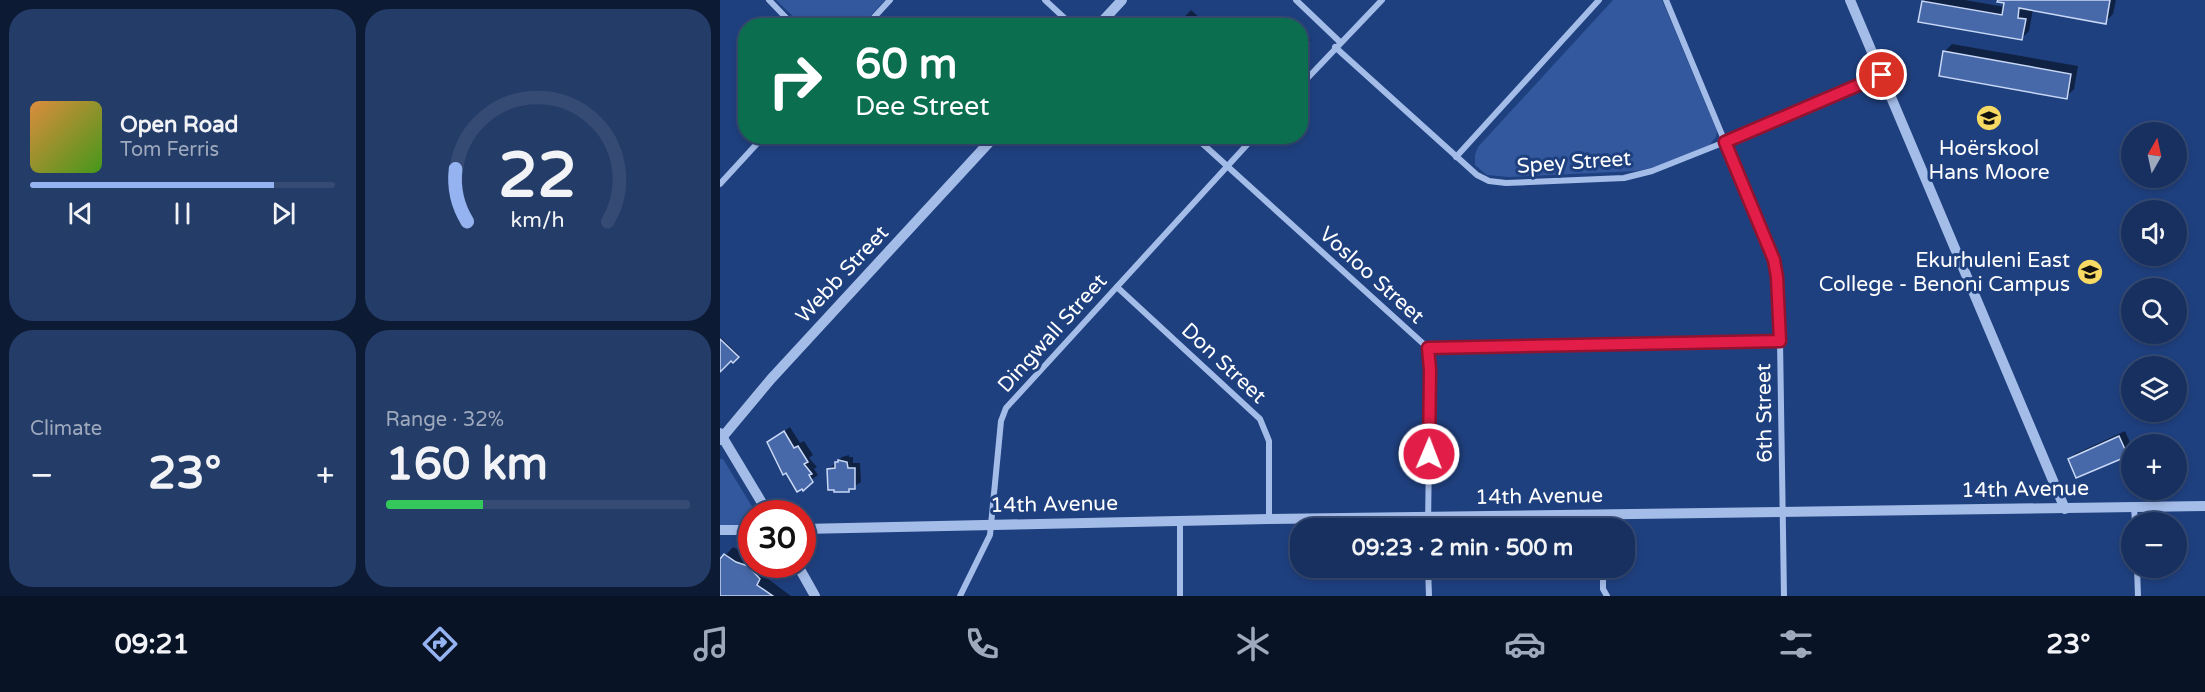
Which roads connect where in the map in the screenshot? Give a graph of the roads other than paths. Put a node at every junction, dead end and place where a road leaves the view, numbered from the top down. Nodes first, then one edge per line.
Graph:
1 (769, 0) edge
2 (890, 0) edge
3 (1045, 0) edge
4 (1122, 0) edge
5 (1296, 0) edge
6 (1382, 0) edge
7 (1599, 0) edge
8 (1666, 0) edge
9 (1850, 0) edge
10 (786, 18) edge
11 (873, 18) edge
12 (1064, 18) edge
13 (1105, 18) edge
14 (1340, 42) junction
15 (1335, 47) junction
16 (1882, 75) junction
17 (1308, 77) edge
18 (1725, 142) junction
19 (757, 144) edge
20 (988, 144) edge
21 (1203, 144) edge
22 (1249, 144) edge
23 (1456, 157) junction
24 (1228, 167) junction
25 (720, 184) edge
26 (1117, 287) junction
27 (1780, 341) junction
28 (1428, 348) junction
29 (721, 436) edge
30 (760, 500) edge
31 (2205, 506) edge
32 (2134, 507) junction
33 (2065, 509) junction
34 (1783, 511) junction
35 (2134, 512) edge
36 (1601, 514) junction
37 (1428, 518) edge
38 (1524, 518) edge
39 (1601, 518) edge
40 (1269, 519) junction
41 (1290, 520) edge
42 (1180, 522) junction
43 (991, 524) junction
44 (816, 529) edge
45 (720, 530) edge
46 (738, 530) edge
47 (805, 578) edge
48 (1428, 578) edge
49 (1603, 578) edge
50 (2137, 578) edge
51 (1603, 589) junction
52 (815, 596) edge
53 (960, 596) edge
54 (1180, 596) edge
55 (1429, 596) edge
56 (1599, 596) edge
57 (1606, 596) edge
58 (1784, 596) edge
59 (2138, 596) edge

1 - 10 street
2 - 11 street
3 - 12 street
4 - 13 street
5 - 14 street
6 - 14 street
7 - 23 street
8 - 18 street, 6th Street
9 - 16 street
14 - 15 street
15 - 17 street
15 - 23 street, Spey Street
16 - 18 street, Spey Street
16 - 33 street
18 - 23 street, Spey Street
18 - 27 street, 6th Street
19 - 25 street
20 - 29 street, Webb Street
21 - 24 street, Vosloo Street
22 - 24 street, Dingwall Street
24 - 26 street, Dingwall Street
24 - 28 street, Vosloo Street
26 - 40 street, Don Street
26 - 43 street, Dingwall Street
27 - 28 street
27 - 34 street, 6th Street
28 - 37 street, Vosloo Street
29 - 30 street
31 - 32 street, 14th Avenue
32 - 33 street, 14th Avenue
32 - 35 street
33 - 34 street, 14th Avenue
34 - 36 street, 14th Avenue
34 - 58 street, 6th Street
36 - 38 street, 14th Avenue
36 - 39 street
40 - 41 street, 14th Avenue
40 - 42 street, 14th Avenue
42 - 43 street, 14th Avenue
42 - 54 street
43 - 44 street, 14th Avenue
43 - 53 street, Dingwall Street
45 - 46 street
47 - 52 street
48 - 55 street
49 - 51 street
50 - 59 street
51 - 56 street
51 - 57 street

